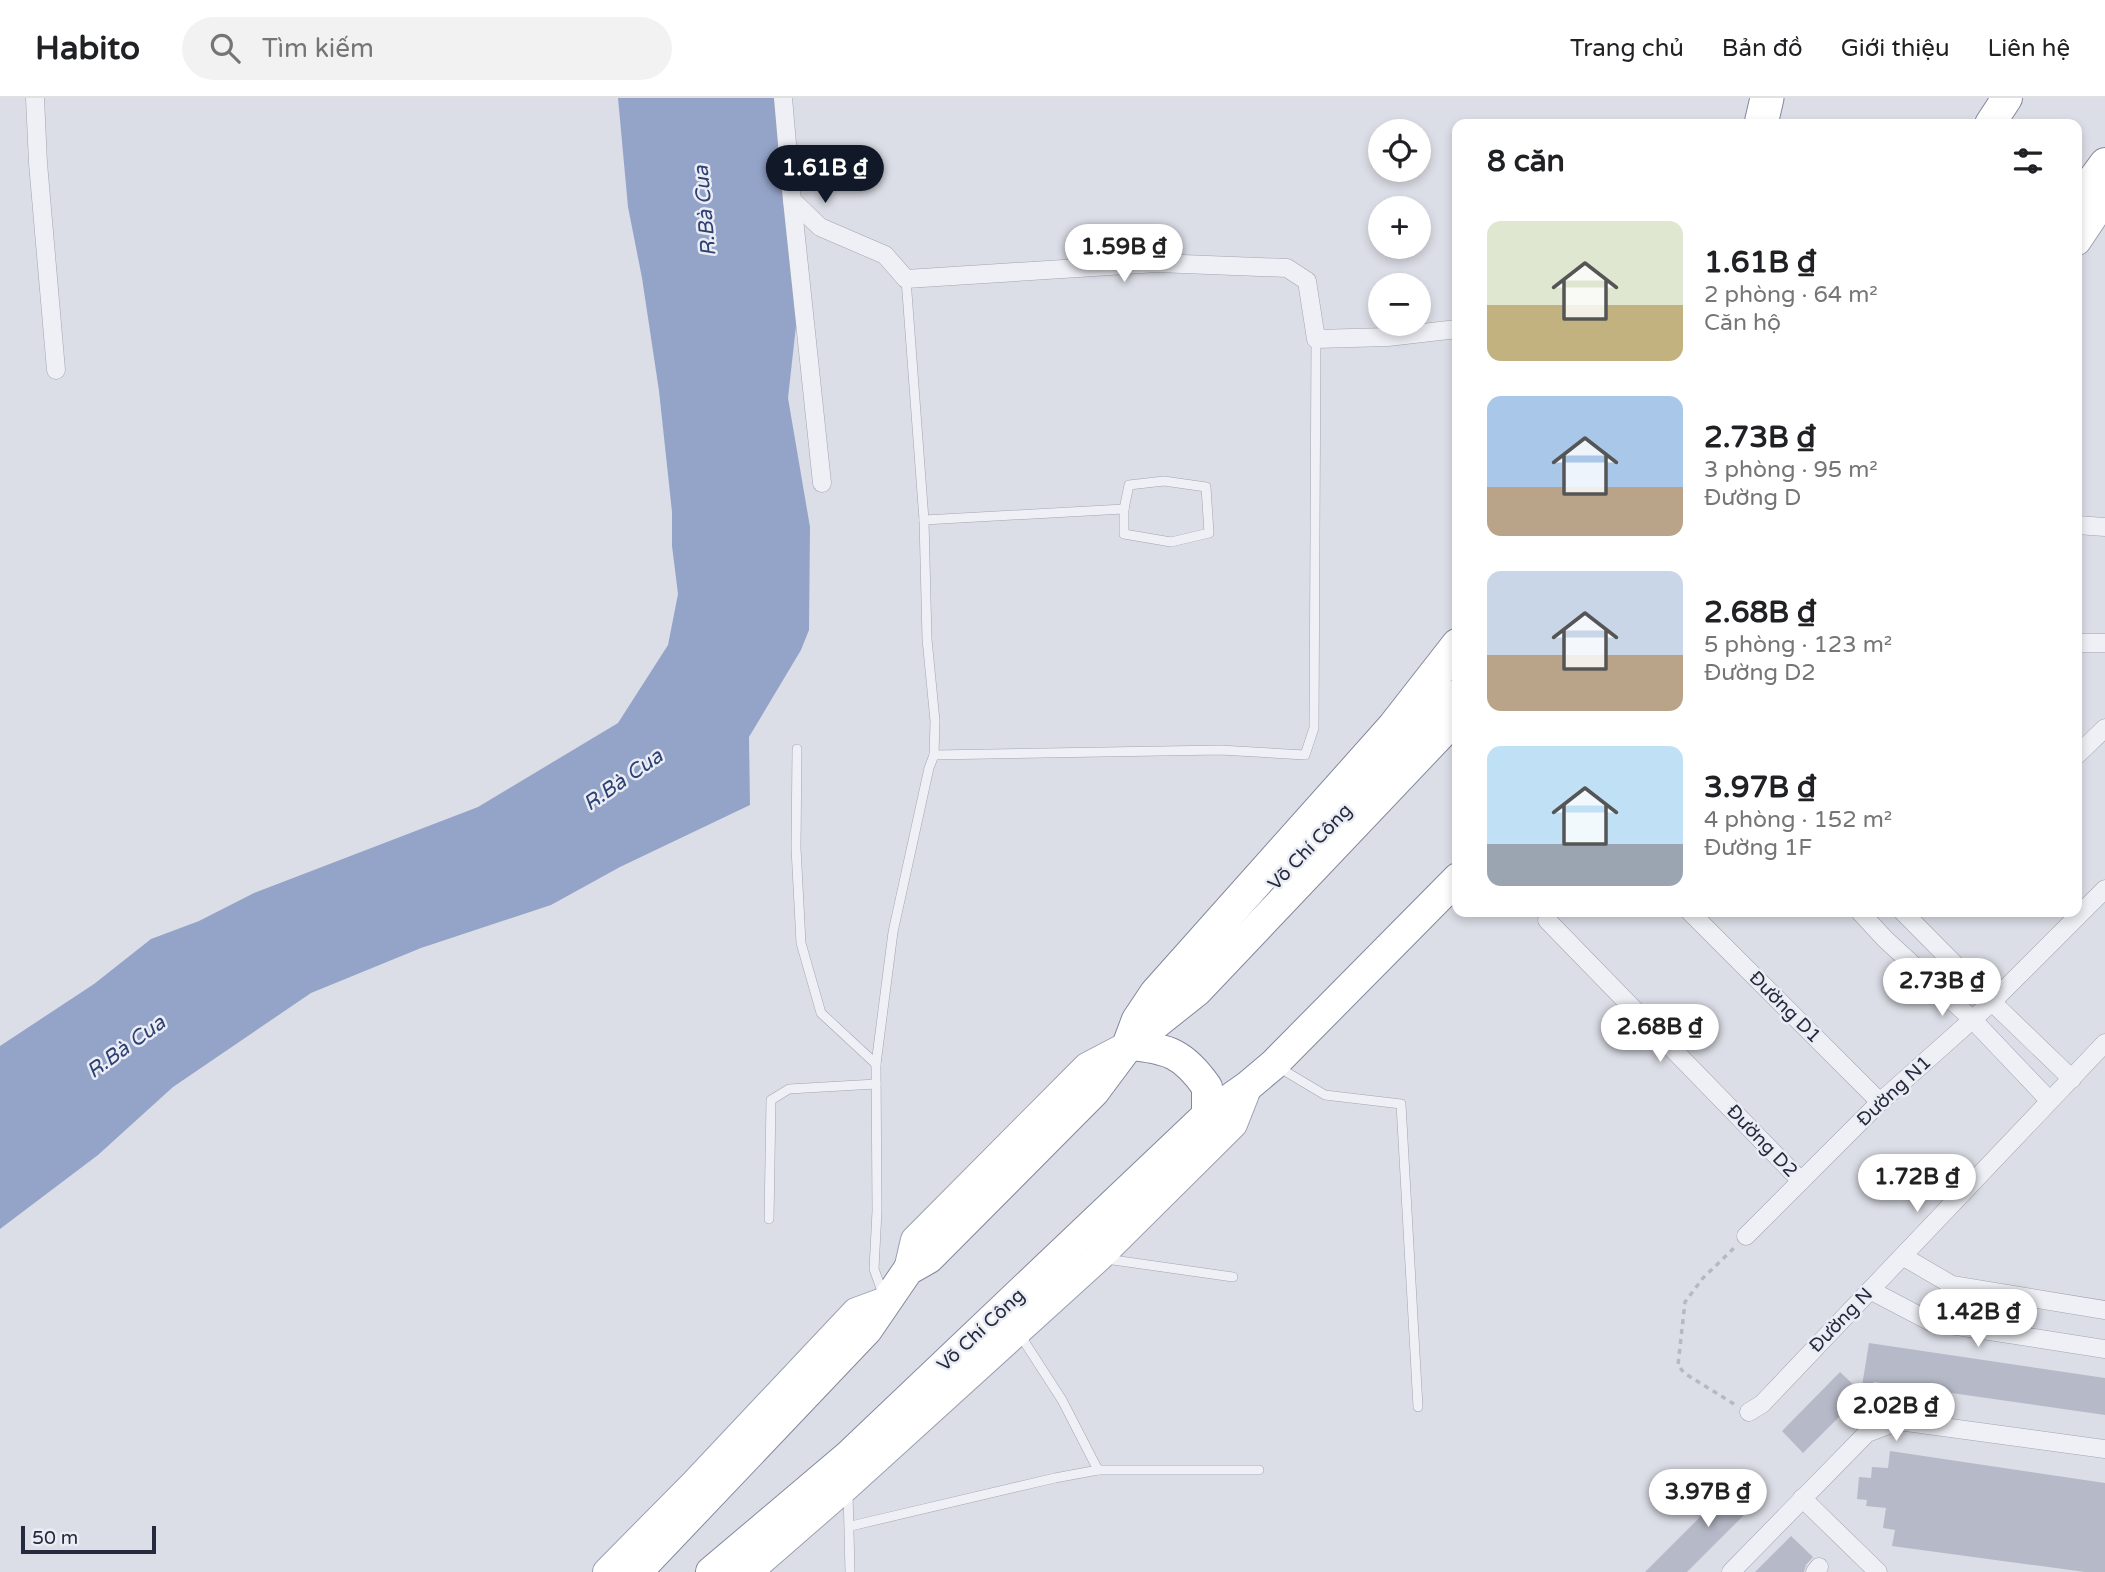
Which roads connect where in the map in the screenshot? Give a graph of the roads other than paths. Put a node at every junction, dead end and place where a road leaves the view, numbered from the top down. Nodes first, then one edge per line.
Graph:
1 (35, 98) edge
2 (783, 98) edge
3 (1767, 98) edge
4 (1990, 98) edge
5 (2007, 98) edge
6 (1762, 119) edge
7 (1978, 119) edge
8 (1993, 119) edge
9 (2105, 163) edge
10 (2082, 194) edge
11 (2105, 199) edge
12 (792, 200) junction
13 (2082, 234) edge
14 (906, 279) junction
15 (1452, 330) edge
16 (1316, 339) junction
17 (56, 370) dead end
18 (822, 483) dead end
19 (1124, 509) junction
20 (924, 520) junction
21 (2082, 525) edge
22 (2105, 527) edge
23 (2082, 643) edge
24 (2105, 643) edge
25 (1452, 653) edge
26 (1452, 699) edge
27 (1452, 722) edge
28 (2105, 728) edge
29 (797, 748) dead end
30 (2082, 750) edge
31 (934, 755) junction
32 (1452, 884) edge
33 (2105, 889) edge
34 (2082, 912) edge
35 (1695, 917) edge
36 (1865, 917) edge
37 (1904, 917) edge
38 (1912, 917) edge
39 (2077, 917) edge
40 (1548, 920) dead end
41 (1885, 939) junction
42 (1992, 1002) junction
43 (1174, 1008) junction
44 (1973, 1020) junction
45 (2105, 1043) edge
46 (1129, 1045) junction
47 (876, 1064) junction
48 (1273, 1065) junction
49 (2072, 1079) junction
50 (876, 1084) junction
51 (1248, 1086) junction
52 (2049, 1100) junction
53 (1880, 1102) junction
54 (1208, 1115) junction
55 (1801, 1181) junction
56 (769, 1219) dead end
57 (1746, 1236) road end
58 (1088, 1248) junction
59 (1904, 1257) junction
60 (1233, 1277) dead end
61 (1870, 1290) junction
62 (886, 1301) junction
63 (2105, 1310) edge
64 (1010, 1320) junction
65 (2105, 1349) edge
66 (1418, 1407) dead end
67 (1749, 1412) road end
68 (2105, 1450) edge
69 (847, 1471) junction
70 (1098, 1471) junction
71 (1259, 1471) dead end
72 (1802, 1498) junction
73 (850, 1526) junction
74 (607, 1572) edge
75 (637, 1572) edge
76 (711, 1572) edge
77 (748, 1572) edge
78 (850, 1572) edge
79 (1731, 1572) edge
80 (1878, 1572) edge

1 - 17 street
2 - 12 street
3 - 6 highway
4 - 7 main road
5 - 8 highway
9 - 10 highway
11 - 13 main road
12 - 14 street
12 - 18 street
14 - 16 street
14 - 20 lane
15 - 16 street
16 - 31 lane
19 - 19 lane
19 - 20 lane
20 - 31 lane
21 - 22 street
23 - 24 street
25 - 46 highway
26 - 43 main road, Võ Chí Công
27 - 43 highway, Võ Chí Công
28 - 30 street
29 - 47 lane
31 - 47 lane
32 - 48 highway, Võ Chí Công
33 - 34 street, Đường N1
35 - 53 street, Đường D1
36 - 41 street
37 - 41 street
38 - 42 street
39 - 42 street, Đường N1
40 - 55 street, Đường D2
41 - 44 street
42 - 44 street, Đường N1
42 - 49 street
43 - 46 highway, Võ Chí Công
43 - 51 highway
44 - 52 street
44 - 53 street, Đường N1
45 - 49 street, Đường N
46 - 54 highway
46 - 62 highway, Võ Chí Công
47 - 50 lane
48 - 51 highway, Võ Chí Công
48 - 66 lane
49 - 52 street, Đường N
50 - 56 lane
50 - 62 lane
51 - 54 highway, Võ Chí Công
51 - 58 main road, Võ Chí Công
52 - 59 street, Đường N
53 - 55 street, Đường N1
54 - 58 highway, Võ Chí Công
55 - 57 street, Đường N1
58 - 60 lane
58 - 64 highway, Võ Chí Công
59 - 61 street, Đường N
59 - 63 street
61 - 65 street
61 - 67 street, Đường N
62 - 74 main road
62 - 75 highway, Võ Chí Công
64 - 69 highway, Võ Chí Công
64 - 70 lane
68 - 72 street
69 - 73 lane
69 - 76 highway, Võ Chí Công
69 - 77 main road, Võ Chí Công
70 - 71 lane
70 - 73 lane
72 - 79 street
72 - 80 street
73 - 78 lane

